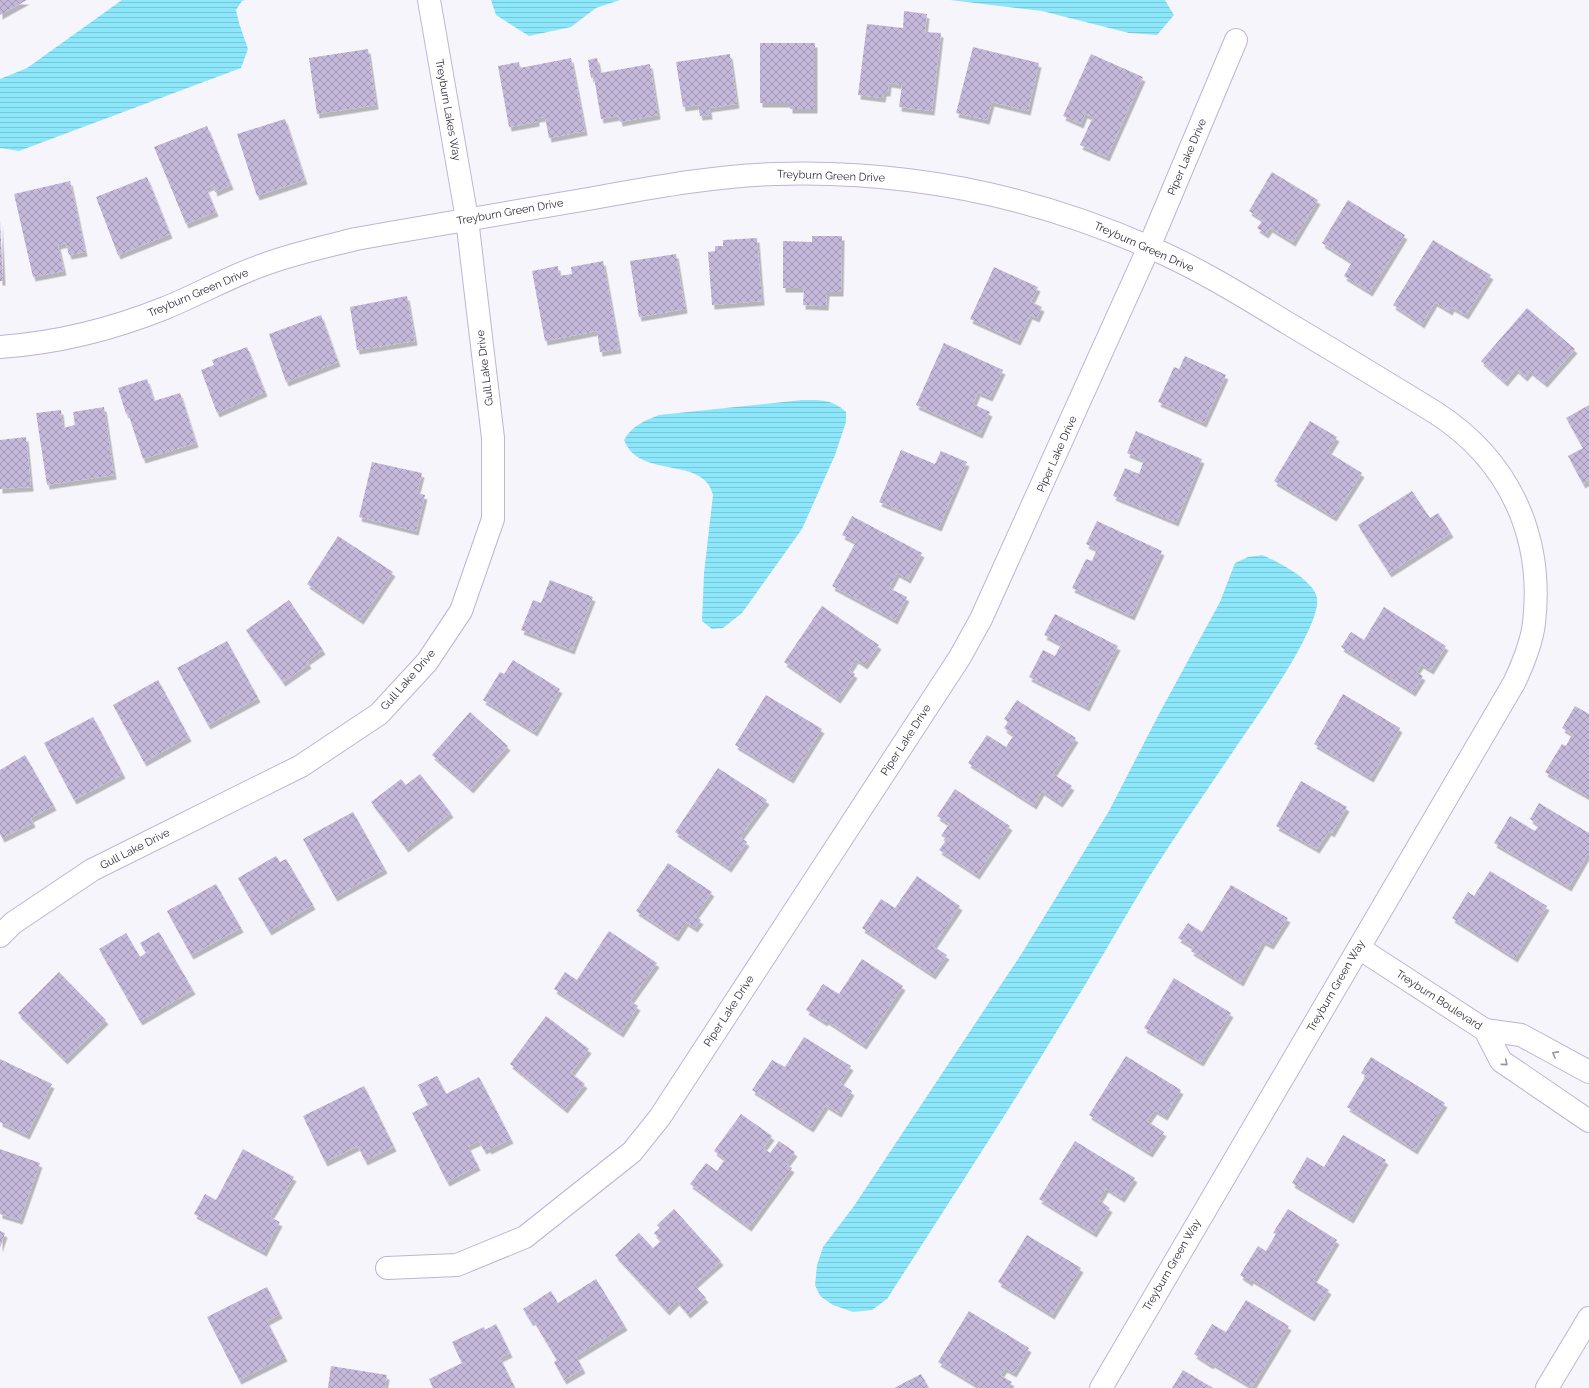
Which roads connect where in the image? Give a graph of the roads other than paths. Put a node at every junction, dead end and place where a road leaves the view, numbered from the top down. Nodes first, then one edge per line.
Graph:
1 (429, 0) edge
2 (1236, 40) dead end
3 (467, 219) junction
4 (1149, 247) junction
5 (0, 347) edge
6 (1535, 572) joint
7 (0, 936) edge
8 (1358, 948) junction
9 (1485, 1030) junction
10 (1589, 1072) edge
11 (1589, 1121) edge
12 (387, 1268) dead end
13 (1589, 1318) edge
14 (1101, 1388) edge
15 (1547, 1388) edge

1 - 3 street, Treyburn Lakes Way
2 - 4 street, Piper Lake Drive
3 - 4 street, Treyburn Green Drive
3 - 5 street, Treyburn Green Drive
3 - 7 street, Gull Lake Drive
4 - 6 street, Treyburn Green Drive
4 - 12 street, Piper Lake Drive
6 - 8 street, Treyburn Green Way
8 - 9 street, Treyburn Boulevard
8 - 14 street, Treyburn Green Way
10 -> 9 street, Treyburn Boulevard
9 -> 11 street
13 - 15 street

